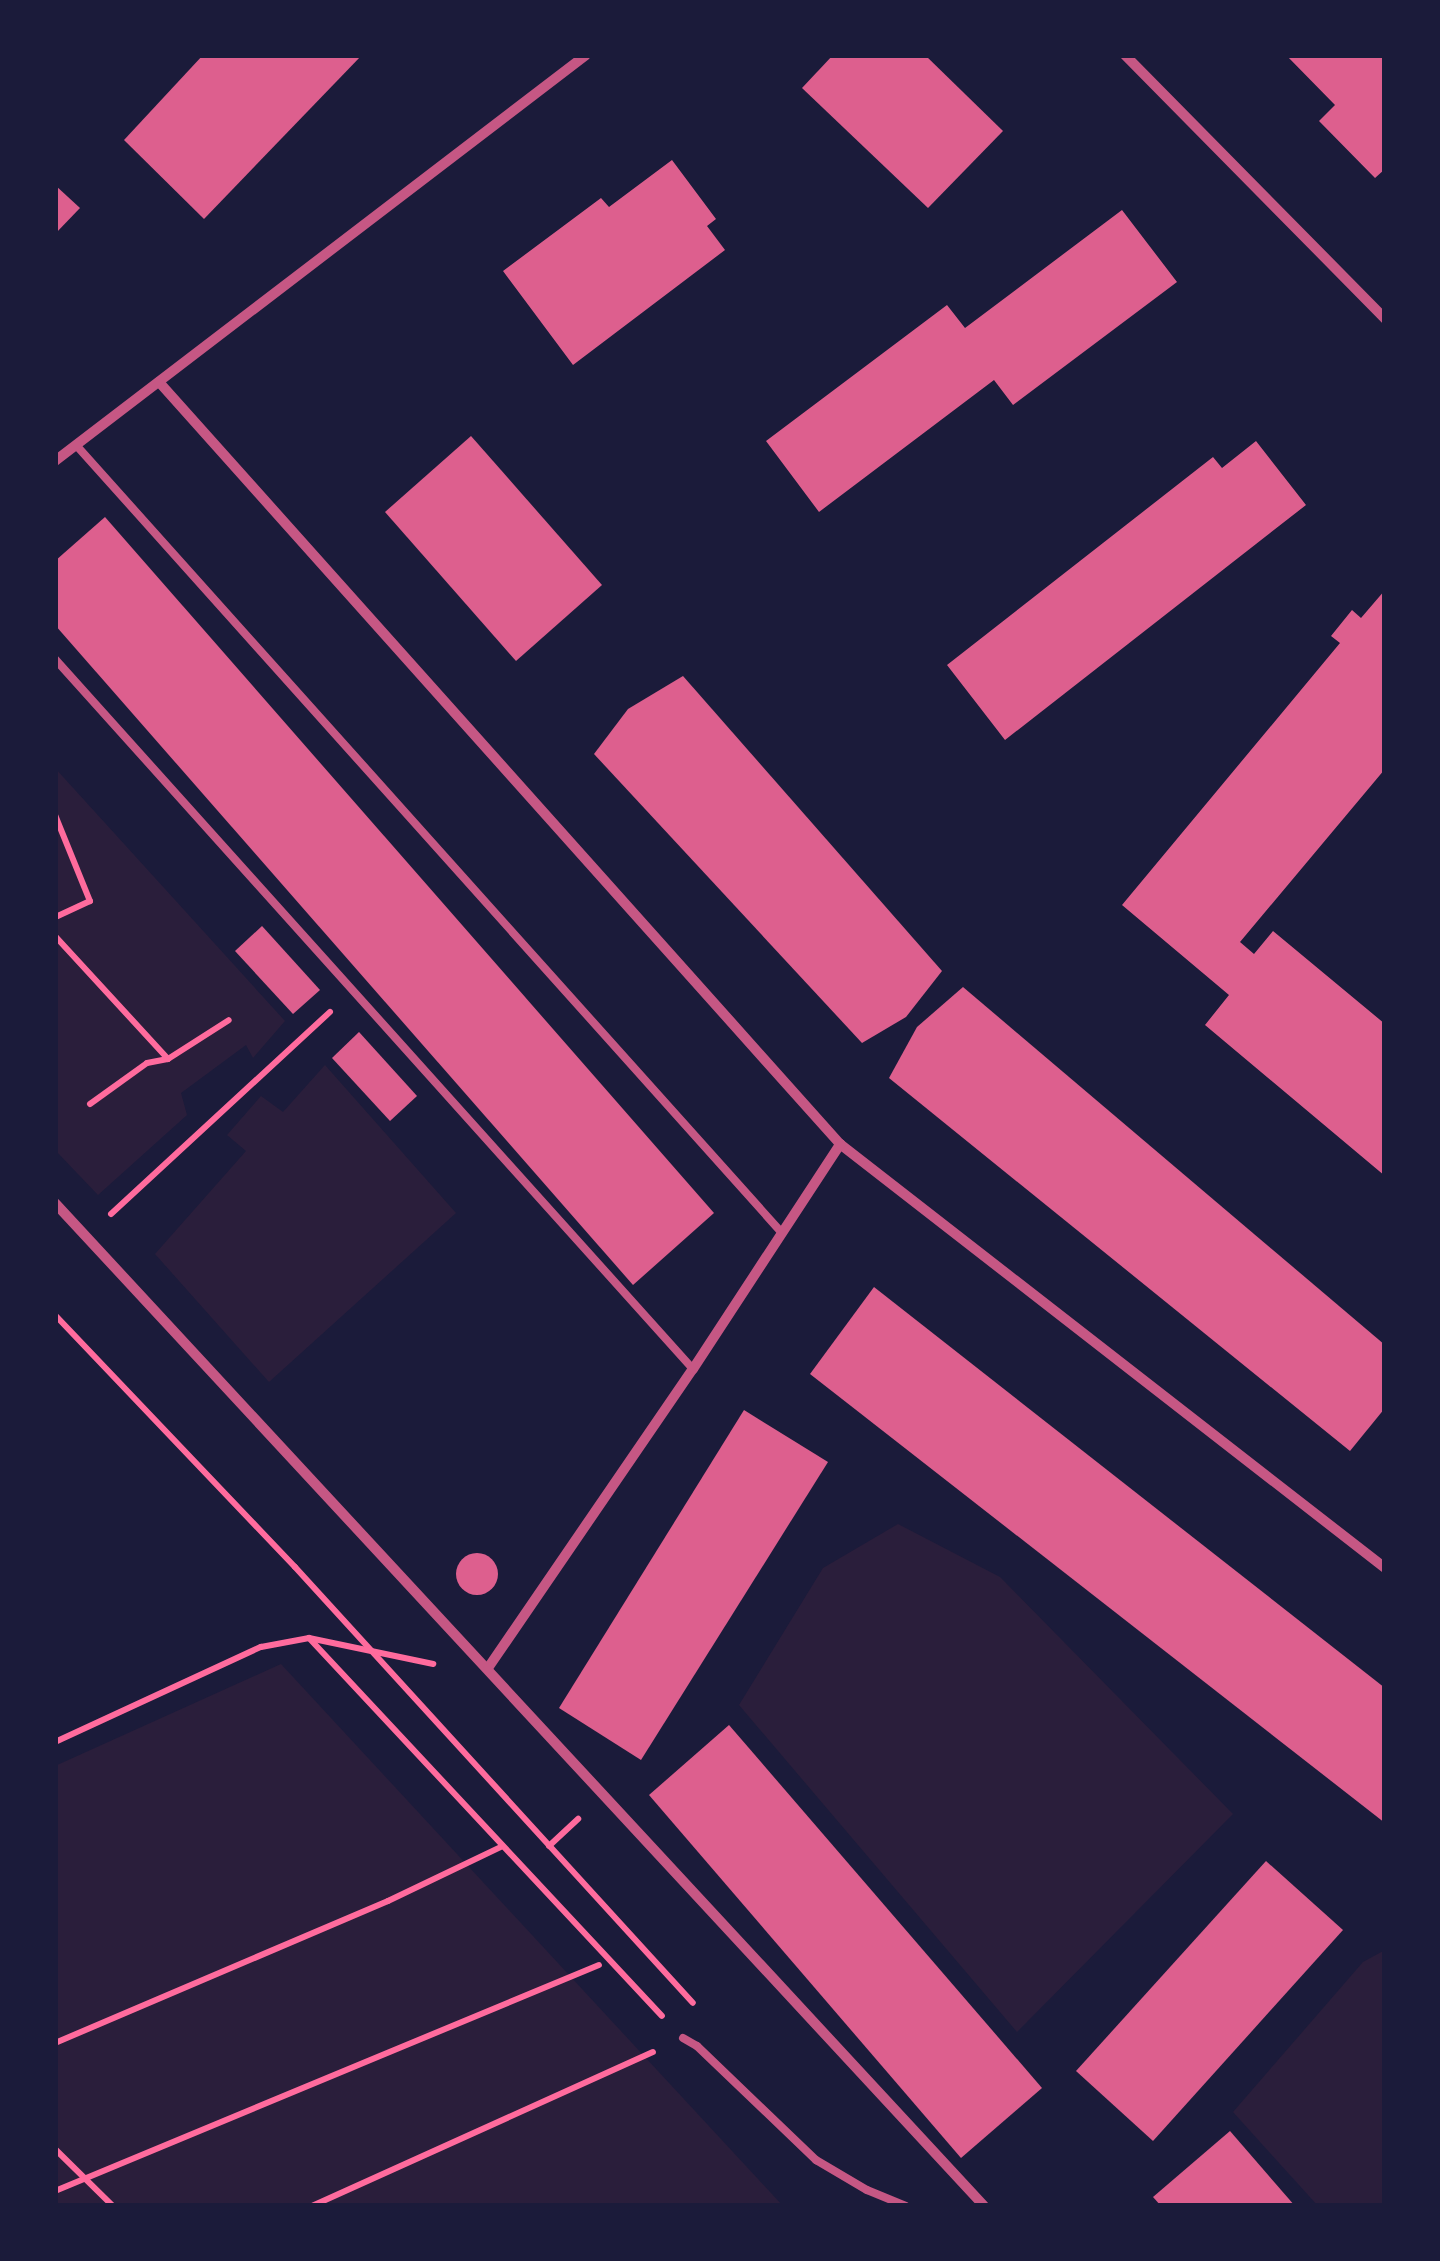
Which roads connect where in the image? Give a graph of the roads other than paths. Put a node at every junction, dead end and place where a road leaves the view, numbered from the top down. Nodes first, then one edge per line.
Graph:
1 (586, 55) edge
2 (1125, 55) edge
3 (1385, 319) edge
4 (159, 382) junction
5 (76, 445) junction
6 (55, 460) edge
7 (55, 659) edge
8 (840, 1144) junction
9 (55, 1203) edge
10 (782, 1233) junction
11 (693, 1369) junction
12 (1385, 1568) edge
13 (488, 1668) junction
14 (683, 2038) road end
15 (906, 2206) edge
16 (984, 2206) edge

1 - 4 street
2 - 3 street
4 - 5 street
4 - 8 street
5 - 6 street
5 - 10 lane
7 - 11 lane
8 - 10 street
8 - 12 street
9 - 13 street
10 - 11 street
11 - 13 street
13 - 16 street
14 - 15 lane

